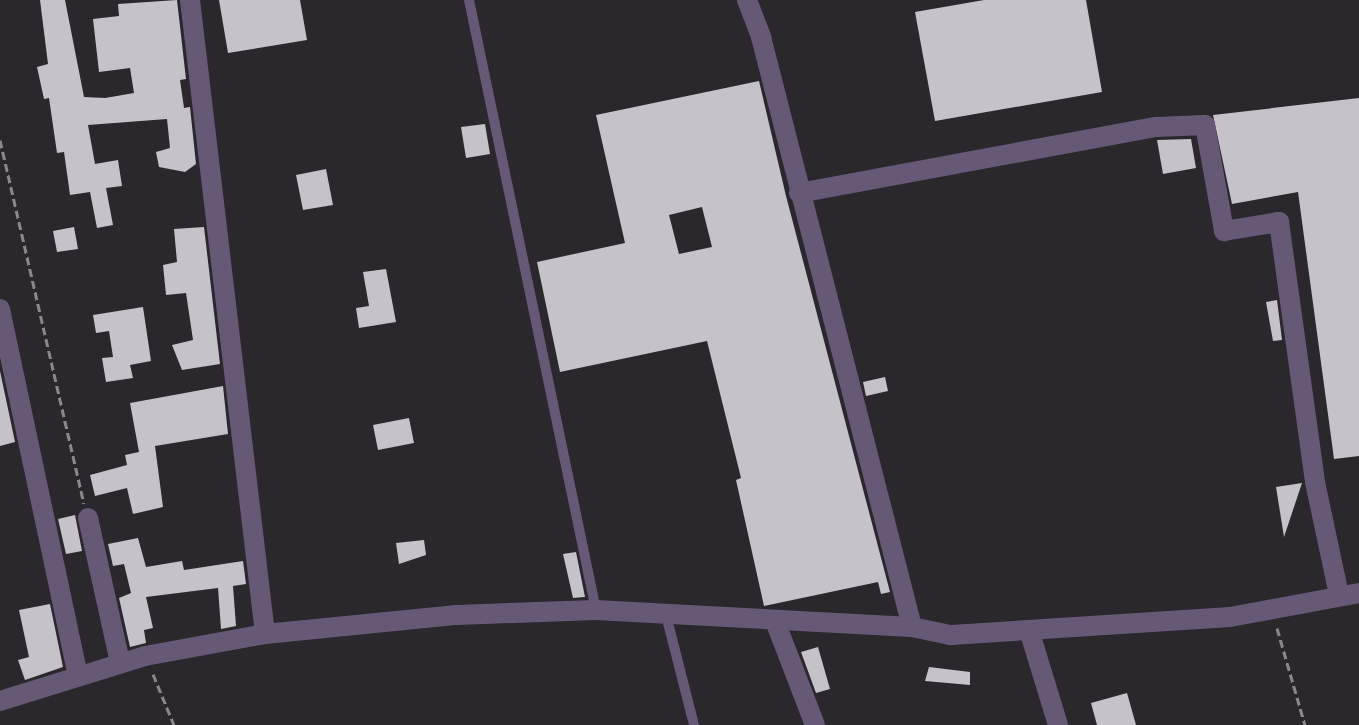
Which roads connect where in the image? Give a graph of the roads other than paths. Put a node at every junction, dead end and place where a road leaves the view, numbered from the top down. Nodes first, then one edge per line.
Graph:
1 (190, 0) edge
2 (469, 0) edge
3 (747, 0) edge
4 (799, 193) junction
5 (0, 309) edge
6 (88, 518) road end
7 (1349, 594) edge
8 (596, 610) junction
9 (666, 615) junction
10 (775, 621) junction
11 (912, 627) junction
12 (1029, 630) junction
13 (265, 634) junction
14 (120, 662) junction
15 (78, 675) junction
16 (0, 701) edge
17 (694, 725) edge
18 (815, 725) edge
19 (1058, 725) edge

1 - 13 street
2 - 8 lane
3 - 4 street
4 - 7 street
4 - 11 street
5 - 15 street
6 - 14 street
7 - 12 street
8 - 9 street
8 - 13 street
9 - 10 street
9 - 17 lane
10 - 11 street
10 - 18 street
11 - 12 street
12 - 19 street
13 - 14 street
14 - 15 street
15 - 16 street

